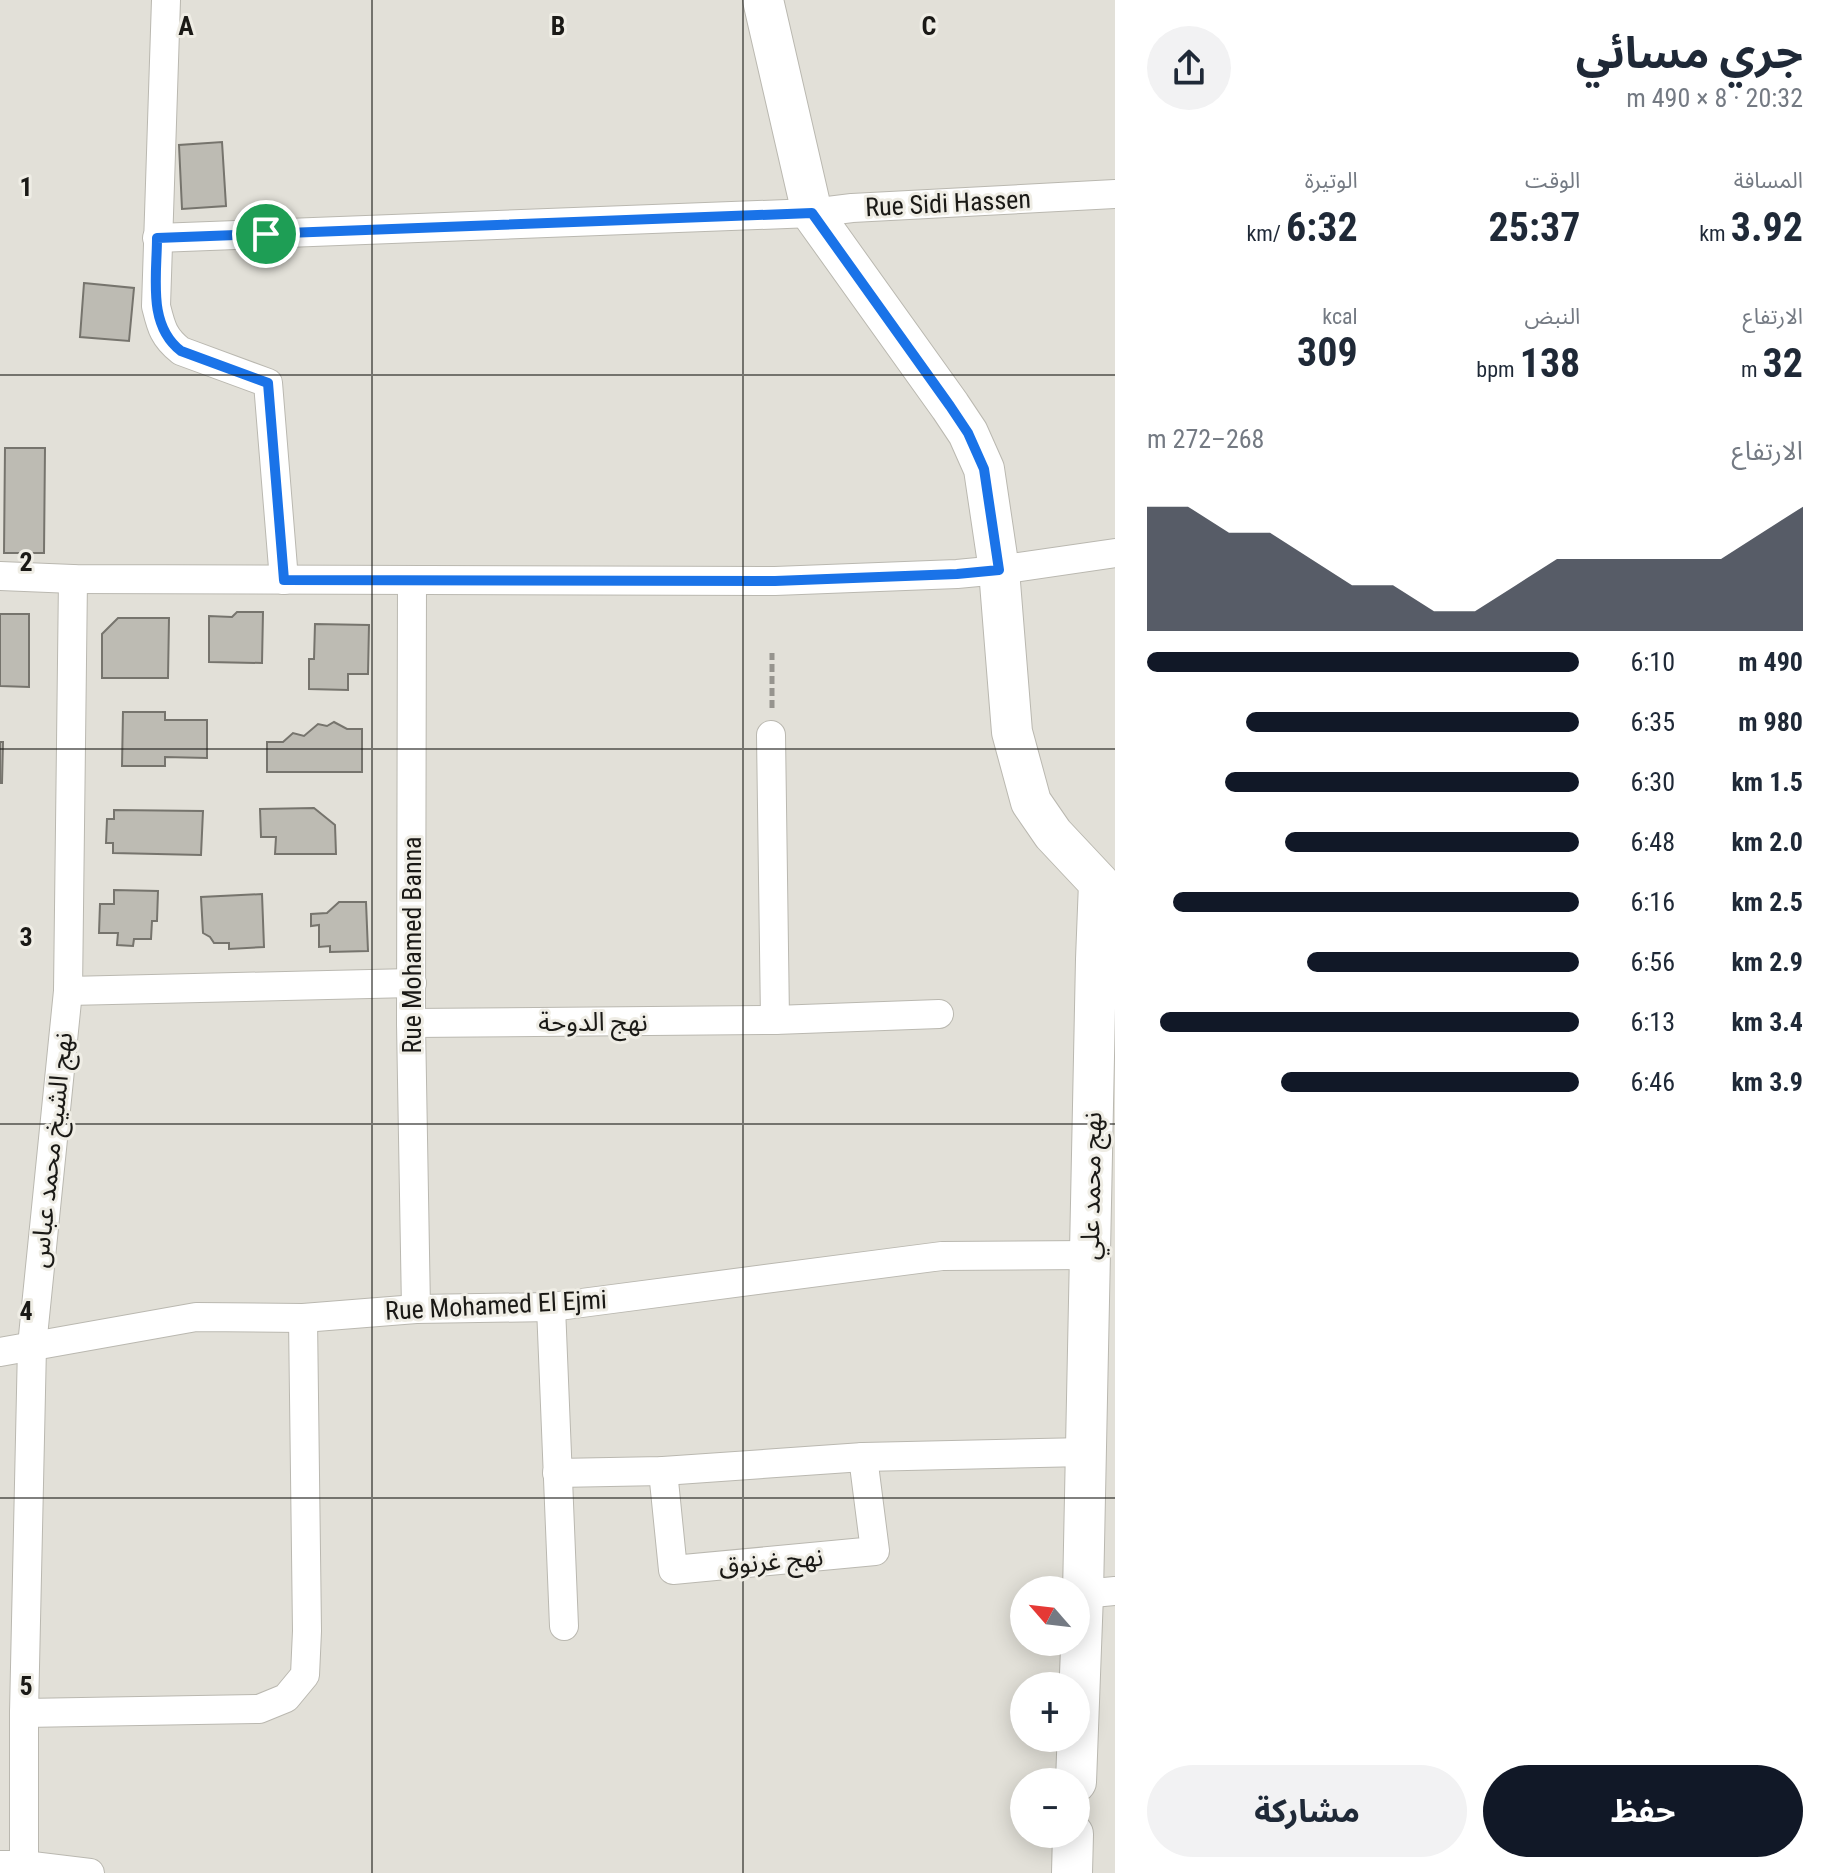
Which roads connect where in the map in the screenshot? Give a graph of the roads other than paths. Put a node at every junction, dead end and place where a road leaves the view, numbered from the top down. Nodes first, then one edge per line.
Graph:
1 (166, 0) edge
2 (763, 0) edge
3 (1115, 194) edge
4 (812, 213) junction
5 (157, 238) junction
6 (1115, 553) edge
7 (999, 570) junction
8 (0, 576) edge
9 (73, 579) junction
10 (284, 580) junction
11 (412, 580) junction
12 (771, 735) road end
13 (1107, 886) edge
14 (412, 983) junction
15 (68, 991) junction
16 (939, 1014) dead end
17 (775, 1020) junction
18 (411, 1023) junction
19 (1089, 1255) junction
20 (551, 1307) junction
21 (416, 1309) junction
22 (303, 1318) junction
23 (32, 1346) junction
24 (0, 1352) edge
25 (1086, 1452) junction
26 (863, 1457) junction
27 (663, 1471) junction
28 (557, 1473) junction
29 (1099, 1593) edge
30 (564, 1626) dead end
31 (24, 1713) junction
32 (1078, 1768) edge
33 (1073, 1848) edge
34 (12, 1865) edge
35 (90, 1873) edge
36 (1072, 1873) edge

1 - 5 street
2 - 4 street
3 - 4 street, Rue Sidi Hassen
4 - 5 street, Rue Sidi Hassen
4 - 7 street, نهج محمد علي
5 - 10 street
6 - 7 street
7 - 11 street
7 - 13 street, نهج محمد علي
8 - 9 street
9 - 10 street
9 - 15 street, نهج الشيخ محمد عباس
10 - 11 street
11 - 14 street, Rue Mohamed Banna
12 - 17 street
13 - 19 street, نهج محمد علي
14 - 15 street
14 - 18 street, Rue Mohamed Banna
15 - 23 street, نهج الشيخ محمد عباس
16 - 17 street, نهج الدوحة
17 - 18 street, نهج الدوحة
18 - 21 street, Rue Mohamed Banna
19 - 20 street, Rue Mohamed El Ejmi
19 - 25 street, نهج محمد علي
20 - 21 street, Rue Mohamed El Ejmi
20 - 28 street
21 - 22 street, Rue Mohamed El Ejmi
22 - 23 street, Rue Mohamed El Ejmi
22 - 31 street
23 - 24 street, Rue Mohamed El Ejmi
23 - 31 street, نهج الشيخ محمد عباس
25 - 26 street
25 - 29 street, نهج محمد علي
26 - 27 street
26 - 27 street, نهج غرنوق
27 - 28 street
28 - 30 street
29 - 32 street, نهج محمد علي
31 - 34 street, نهج الشيخ محمد عباس
33 - 36 street
34 - 35 street

